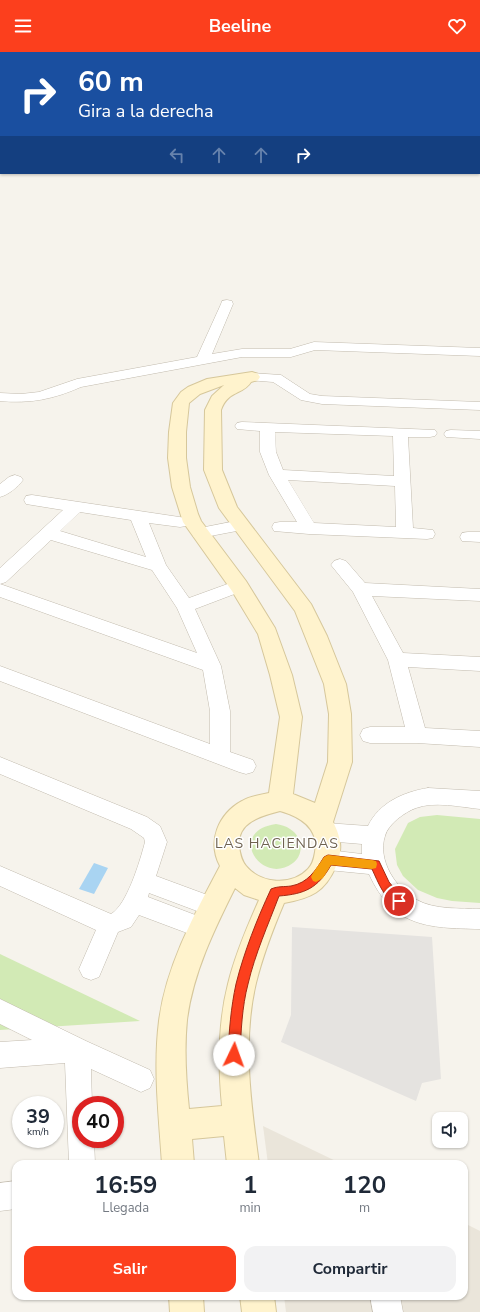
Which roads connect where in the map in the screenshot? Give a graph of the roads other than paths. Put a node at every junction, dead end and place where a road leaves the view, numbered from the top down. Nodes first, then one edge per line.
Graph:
1 (227, 304) dead end
2 (480, 352) edge
3 (202, 361) junction
4 (252, 377) junction
5 (0, 397) edge
6 (375, 403) junction
7 (390, 403) junction
8 (480, 406) edge
9 (242, 426) dead end
10 (266, 427) junction
11 (377, 431) junction
12 (396, 432) junction
13 (430, 433) dead end
14 (451, 434) dead end
15 (480, 439) edge
16 (277, 475) junction
17 (15, 480) dead end
18 (402, 481) junction
19 (0, 492) edge
20 (32, 500) dead end
21 (76, 506) junction
22 (138, 516) junction
23 (180, 522) dead end
24 (241, 525) junction
25 (280, 528) dead end
26 (309, 529) junction
27 (48, 533) junction
28 (200, 533) junction
29 (406, 534) junction
30 (427, 534) dead end
31 (340, 565) dead end
32 (158, 566) junction
33 (0, 578) edge
34 (238, 586) junction
35 (360, 589) junction
36 (0, 590) edge
37 (480, 595) edge
38 (185, 606) junction
39 (397, 660) junction
40 (480, 664) edge
41 (212, 666) junction
42 (0, 672) edge
43 (370, 735) dead end
44 (417, 735) junction
45 (480, 739) edge
46 (220, 756) junction
47 (0, 765) edge
48 (246, 766) dead end
49 (480, 800) edge
50 (280, 801) junction
51 (324, 827) junction
52 (374, 836) junction
53 (328, 860) junction
54 (375, 865) junction
55 (232, 868) junction
56 (0, 876) edge
57 (143, 881) junction
58 (275, 892) junction
59 (133, 902) junction
60 (208, 918) junction
61 (480, 919) edge
62 (110, 925) junction
63 (91, 969) dead end
64 (0, 1011) edge
65 (77, 1050) junction
66 (0, 1055) edge
67 (141, 1079) dead end
68 (79, 1096) edge
69 (238, 1119) junction
70 (176, 1126) junction
71 (81, 1148) edge
72 (82, 1160) edge
73 (178, 1160) edge
74 (242, 1160) edge
75 (12, 1195) edge
76 (0, 1196) edge
77 (186, 1300) edge
78 (258, 1300) edge
79 (386, 1300) edge
80 (187, 1312) edge
81 (259, 1312) edge
82 (388, 1312) edge

1 - 3 street
2 - 3 street
3 - 5 street
4 - 6 street
4 - 24 street
4 - 28 street
6 - 7 street
6 - 11 street
7 - 8 street
7 - 12 street
9 - 10 street
10 - 11 street
10 - 16 street
11 - 12 street
12 - 13 street
12 - 18 street
14 - 15 street
16 - 18 street
16 - 26 street
17 - 19 street
18 - 29 street
20 - 21 street
21 - 22 street
21 - 27 street
22 - 23 street
22 - 32 street
24 - 28 street
24 - 51 street
25 - 26 street
26 - 29 street
27 - 32 street
27 - 33 street
28 - 34 street
29 - 30 street
31 - 35 street
32 - 38 street
34 - 38 street
34 - 50 street
35 - 37 street
35 - 39 street
36 - 41 street
38 - 41 street
39 - 40 street
39 - 44 street
41 - 46 street
42 - 46 street
43 - 44 street
44 - 45 street
46 - 48 street
47 - 57 street
49 - 52 street
50 - 51 street
50 - 55 street
51 - 52 street
51 - 53 street
52 - 54 street
53 - 54 street
53 - 58 street
54 - 61 street
55 - 58 street
55 - 60 street
56 - 62 street
57 - 59 street
57 - 60 street
58 - 69 street
59 - 60 street
59 - 62 street
60 - 70 street
62 - 63 street
64 - 65 street
65 - 66 street
65 - 67 street
65 - 68 street
69 - 70 street
69 - 74 street
70 - 73 street
71 - 72 street
75 - 76 street
77 - 80 street
78 - 81 street
79 - 82 street

